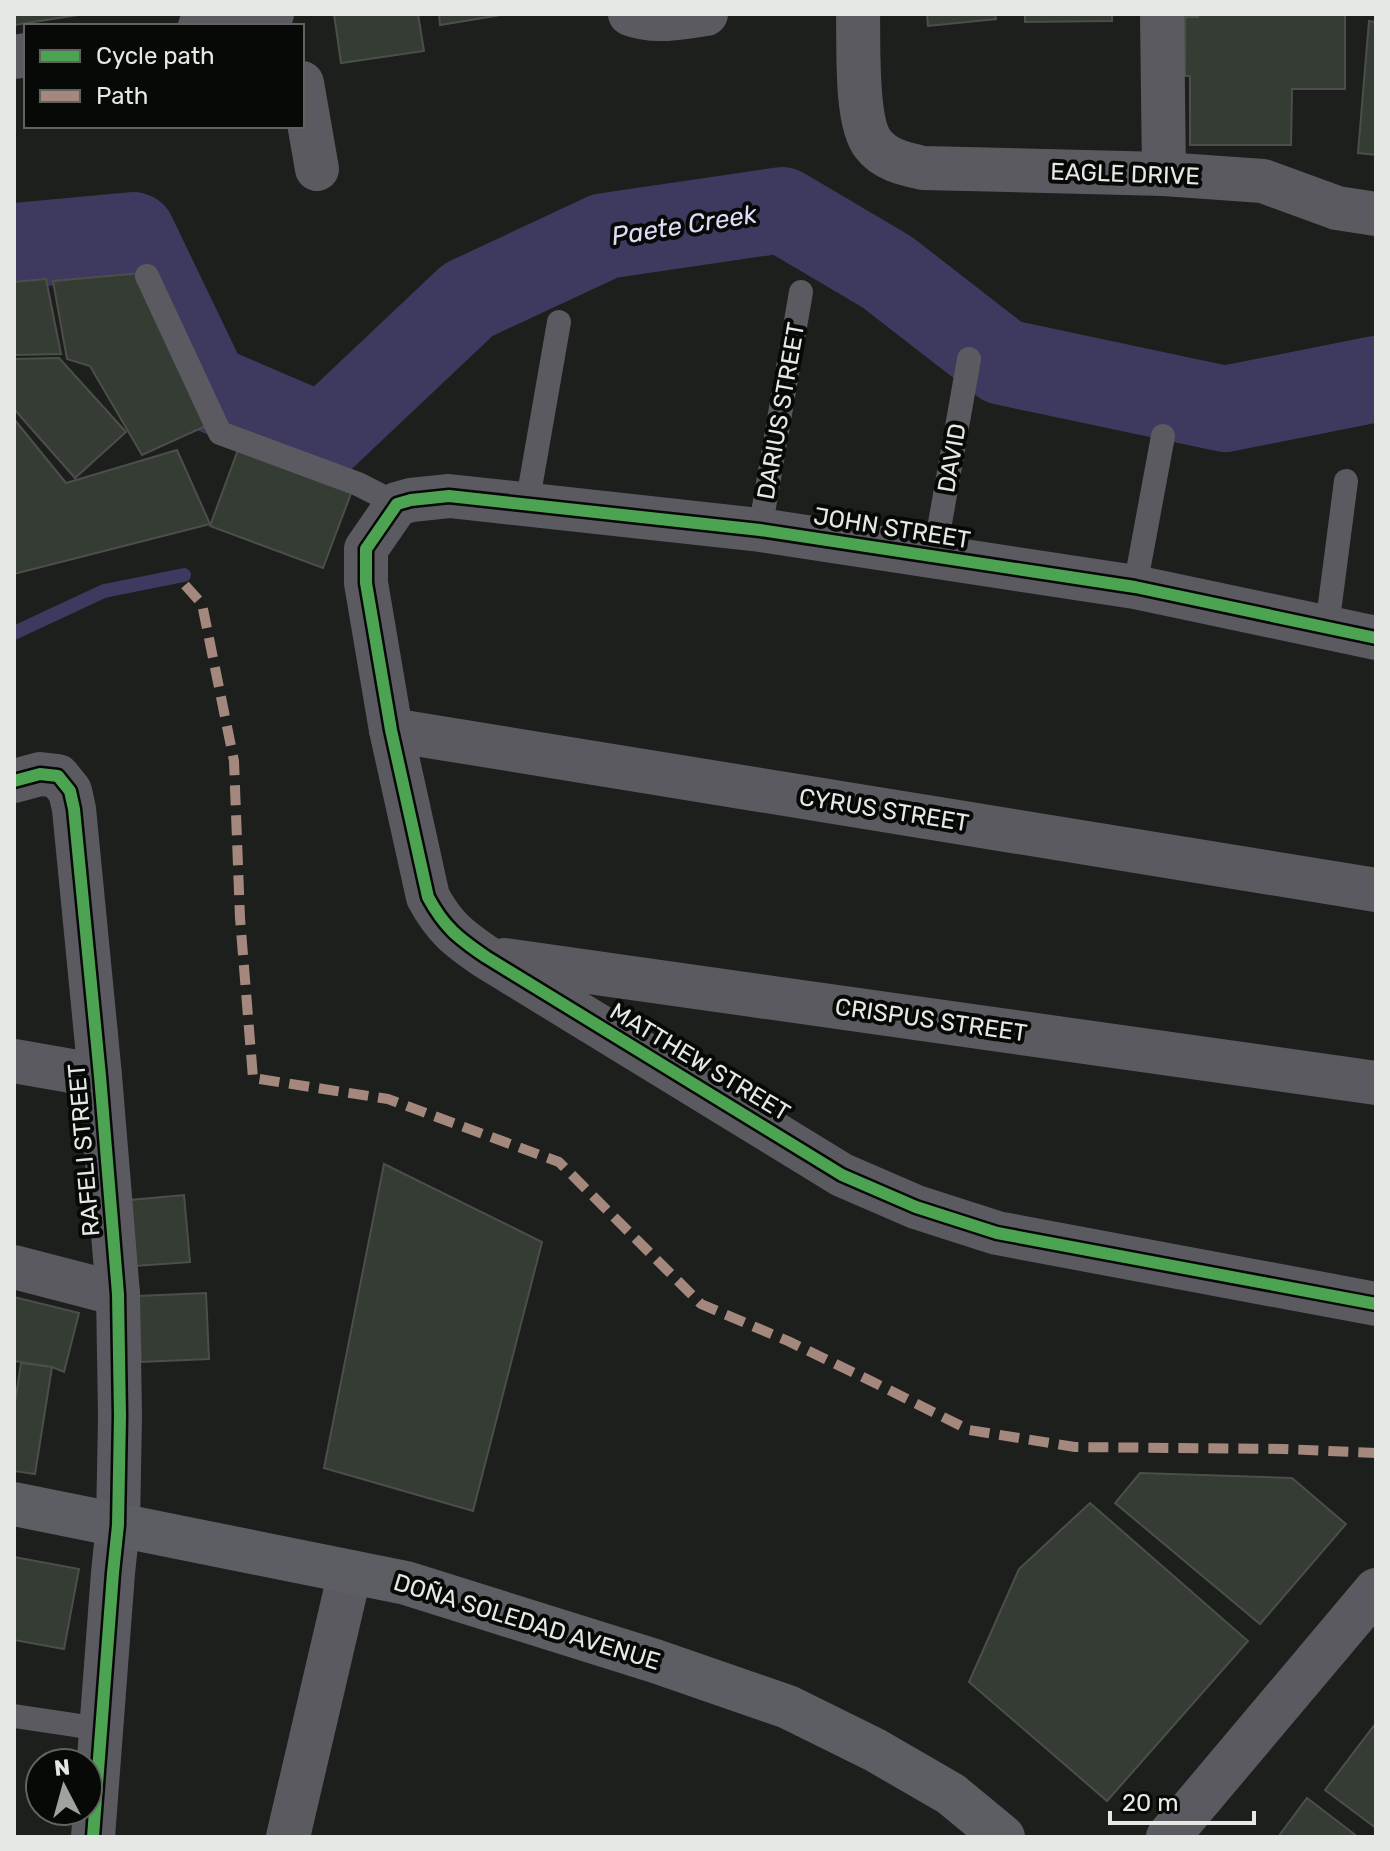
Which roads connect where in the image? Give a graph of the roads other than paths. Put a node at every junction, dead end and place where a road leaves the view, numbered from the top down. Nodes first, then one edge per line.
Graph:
1 (272, 14) edge
2 (630, 14) edge
3 (706, 14) edge
4 (858, 14) edge
5 (1162, 14) edge
6 (212, 24) edge
7 (304, 94) edge
8 (317, 169) dead end
9 (1164, 174) junction
10 (1376, 214) edge
11 (147, 276) dead end
12 (801, 292) dead end
13 (559, 322) dead end
14 (969, 359) dead end
15 (1163, 436) dead end
16 (1346, 481) dead end
17 (397, 504) junction
18 (527, 505) junction
19 (760, 530) junction
20 (934, 557) junction
21 (1135, 587) junction
22 (1327, 627) junction
23 (1376, 638) edge
24 (391, 730) junction
25 (14, 781) edge
26 (1376, 890) edge
27 (486, 957) junction
28 (14, 1061) edge
29 (100, 1076) junction
30 (1376, 1083) edge
31 (14, 1267) edge
32 (118, 1294) junction
33 (1376, 1304) edge
34 (14, 1504) edge
35 (118, 1525) junction
36 (350, 1572) junction
37 (1376, 1590) edge
38 (14, 1716) edge
39 (101, 1729) junction
40 (93, 1837) edge
41 (288, 1837) edge
42 (1003, 1837) edge
43 (1168, 1837) edge

1 - 6 street
2 - 3 street
4 - 9 street, EAGLE DRIVE
5 - 9 street
7 - 8 street
9 - 10 street, EAGLE DRIVE
11 - 17 lane
12 - 19 lane, DARIUS STREET
13 - 18 lane
14 - 20 lane, DAVID
15 - 21 lane
16 - 22 lane
17 - 18 street, JOHN STREET
17 - 24 street, MATTHEW STREET
18 - 19 street, JOHN STREET
19 - 20 street, JOHN STREET
20 - 21 street, JOHN STREET
21 - 22 street, JOHN STREET
22 - 23 street, JOHN STREET
24 - 26 street, CYRUS STREET
24 - 27 street, MATTHEW STREET
25 - 29 street, RAFELI STREET
27 - 30 street, CRISPUS STREET
27 - 33 street, MATTHEW STREET
28 - 29 street
29 - 32 street, RAFELI STREET
31 - 32 street
32 - 35 street, RAFELI STREET
34 - 35 main road, DOÑA SOLEDAD AVENUE
35 - 36 main road, DOÑA SOLEDAD AVENUE
35 - 39 street, RAFELI STREET
36 - 41 street
36 - 42 main road, DOÑA SOLEDAD AVENUE
37 - 43 street
38 - 39 lane
39 - 40 street, RAFELI STREET

